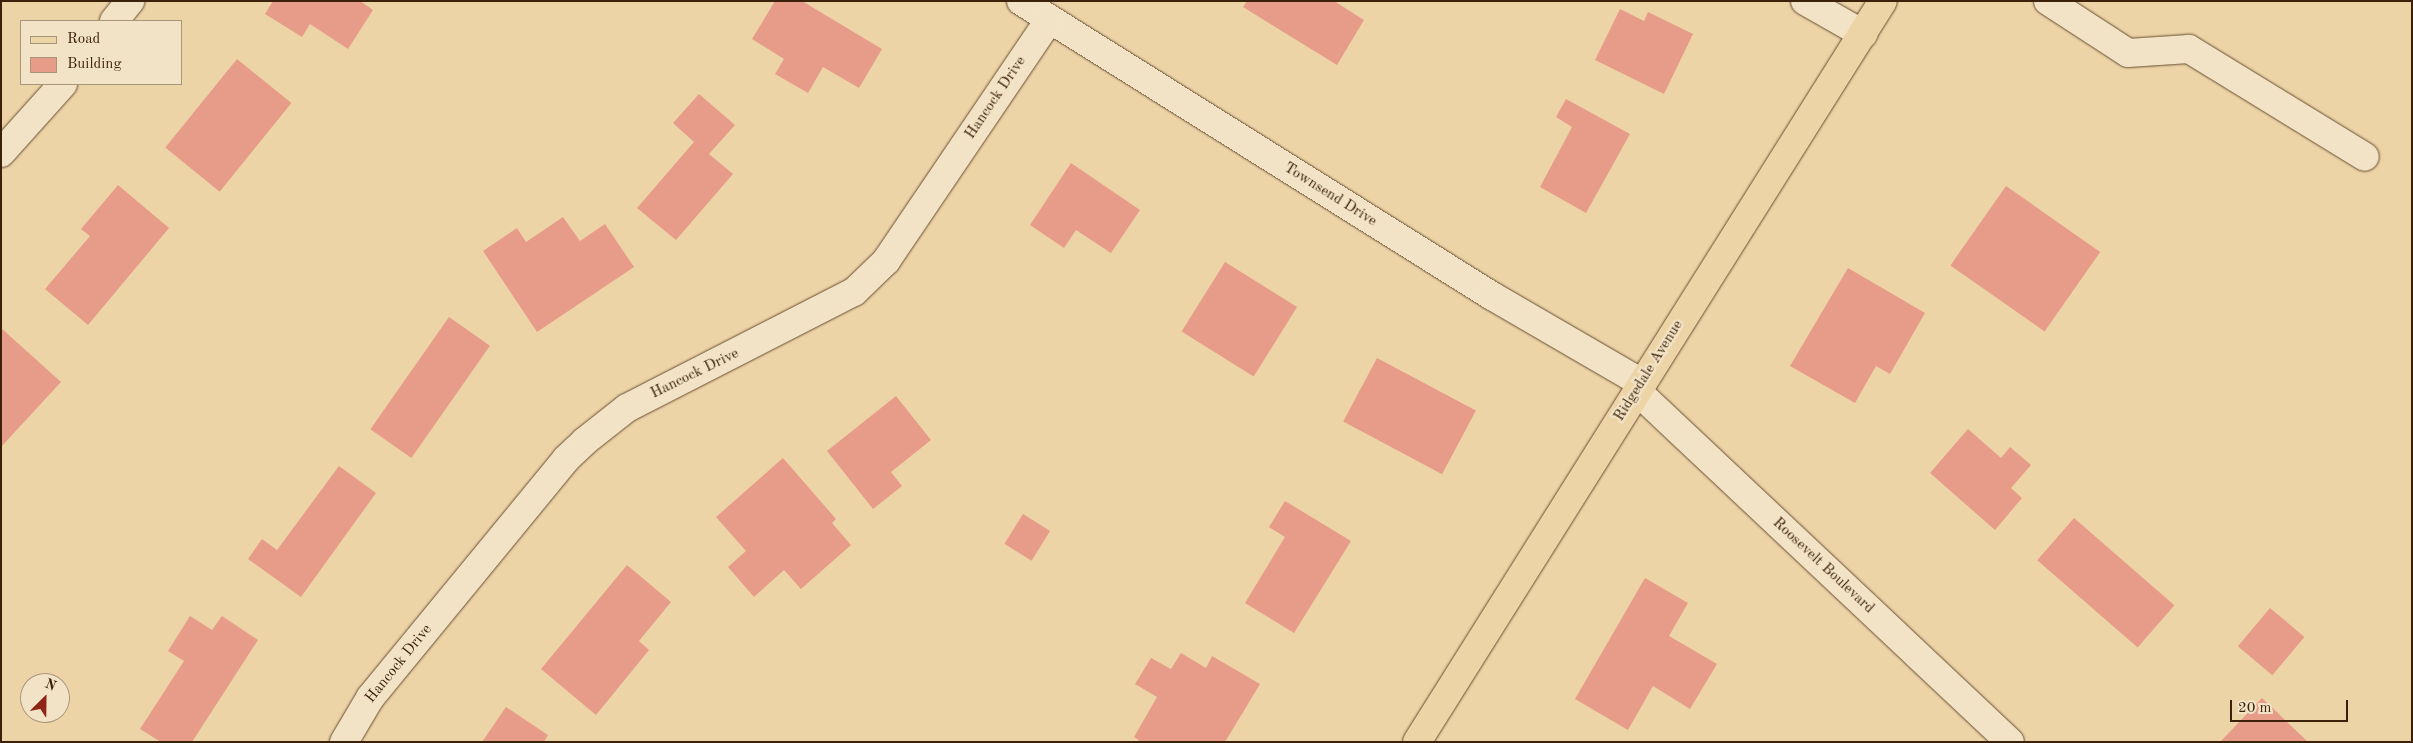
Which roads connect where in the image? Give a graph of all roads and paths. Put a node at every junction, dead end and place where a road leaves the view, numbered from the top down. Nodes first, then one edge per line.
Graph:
1 (130, 1) edge
2 (1021, 1) edge
3 (1805, 1) edge
4 (1883, 1) edge
5 (2048, 1) edge
6 (1050, 19) junction
7 (115, 20) edge
8 (1863, 34) junction
9 (62, 85) edge
10 (1, 153) edge
11 (2365, 157) dead end
12 (1639, 387) junction
13 (344, 742) edge
14 (1417, 742) edge
15 (2010, 742) edge

1 - 7 street
2 - 6 street, Townsend Drive
3 - 8 street
4 - 8 main road, Ridgedale Avenue
5 - 11 street
6 - 12 street, Townsend Drive
6 - 13 street, Hancock Drive
8 - 12 main road, Ridgedale Avenue
9 - 10 street
12 - 14 main road, Ridgedale Avenue
12 - 15 street, Roosevelt Boulevard

